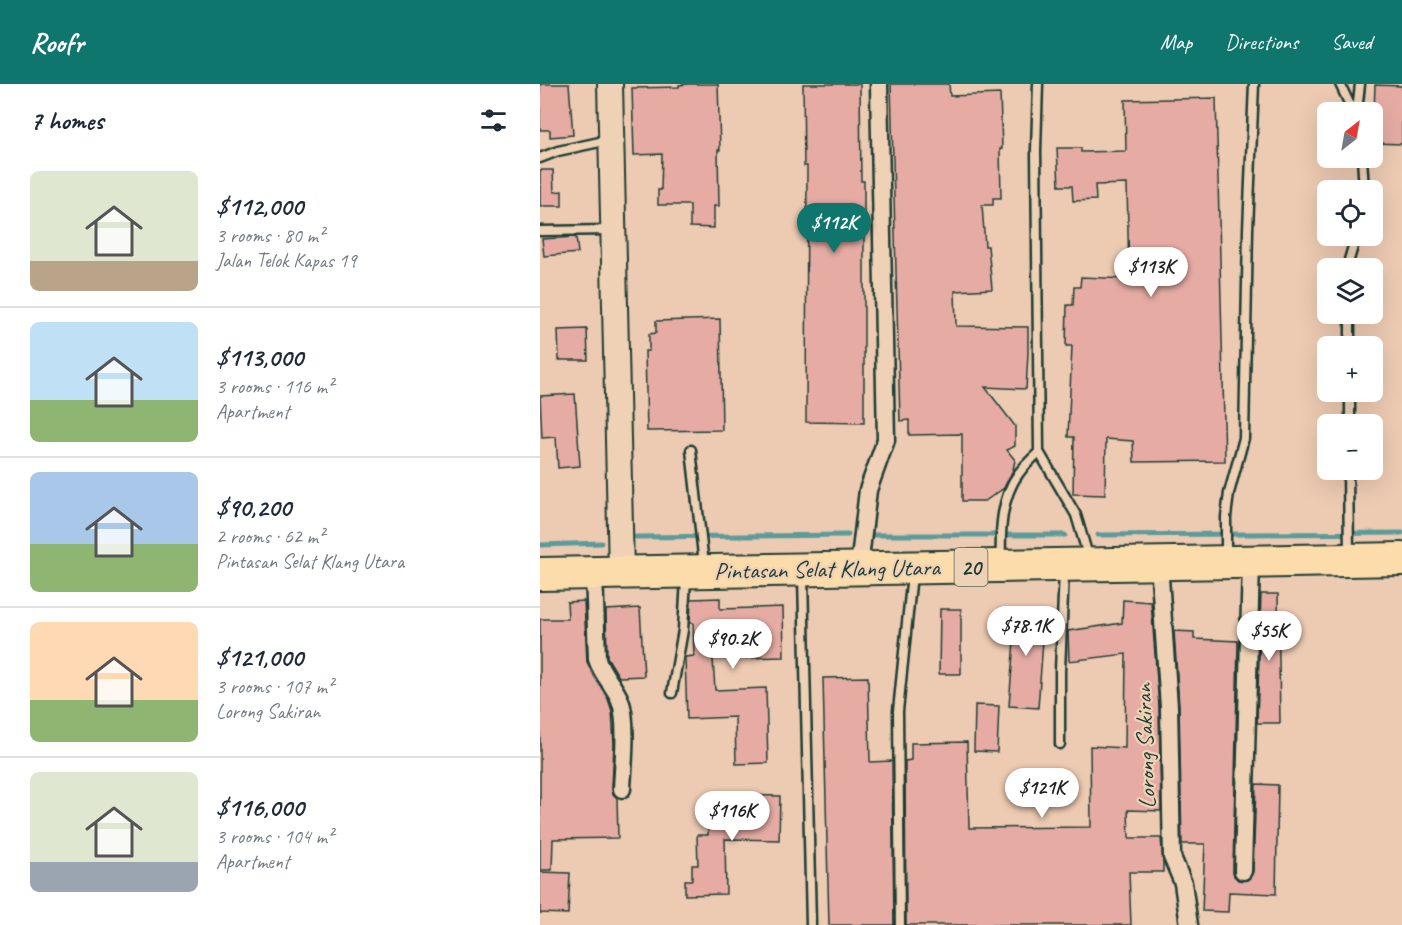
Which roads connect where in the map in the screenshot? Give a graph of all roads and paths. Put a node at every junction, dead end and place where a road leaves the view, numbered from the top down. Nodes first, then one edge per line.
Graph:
1 (610, 84) edge
2 (879, 84) edge
3 (1038, 84) edge
4 (1254, 84) edge
5 (1340, 84) edge
6 (1360, 84) edge
7 (1348, 102) edge
8 (1358, 102) edge
9 (611, 140) junction
10 (540, 158) edge
11 (613, 230) junction
12 (540, 231) edge
13 (691, 450) dead end
14 (1039, 452) junction
15 (1348, 480) edge
16 (1349, 551) junction
17 (1234, 554) junction
18 (1001, 556) junction
19 (1402, 560) edge
20 (698, 564) junction
21 (1159, 564) junction
22 (1078, 566) junction
23 (912, 567) junction
24 (859, 568) junction
25 (803, 569) junction
26 (607, 573) junction
27 (540, 574) edge
28 (672, 693) dead end
29 (1060, 744) dead end
30 (622, 789) dead end
31 (1243, 871) dead end
32 (811, 925) edge
33 (900, 925) edge
34 (1189, 925) edge

1 - 9 street
2 - 24 street
3 - 14 lane
4 - 17 lane
5 - 7 lane
6 - 8 lane
9 - 10 lane
9 - 11 street
11 - 12 lane
11 - 26 street
13 - 20 lane
14 - 18 lane
14 - 22 lane
15 - 16 lane
16 - 17 highway, Pintasan Selat Klang Utara / 20
16 - 19 highway, Pintasan Selat Klang Utara / 20
17 - 21 highway, Pintasan Selat Klang Utara / 20
17 - 31 street
18 - 22 highway, Pintasan Selat Klang Utara / 20
18 - 23 highway, Pintasan Selat Klang Utara / 20
20 - 25 highway, Pintasan Selat Klang Utara / 20
20 - 26 highway, Pintasan Selat Klang Utara / 20
20 - 28 lane
21 - 22 highway, Pintasan Selat Klang Utara / 20
21 - 34 street, Lorong Sakiran
22 - 29 lane
23 - 24 highway, Pintasan Selat Klang Utara / 20
23 - 33 lane
24 - 25 highway, Pintasan Selat Klang Utara / 20
25 - 32 lane
26 - 27 highway, Pintasan Selat Klang Utara / 20
26 - 30 street

